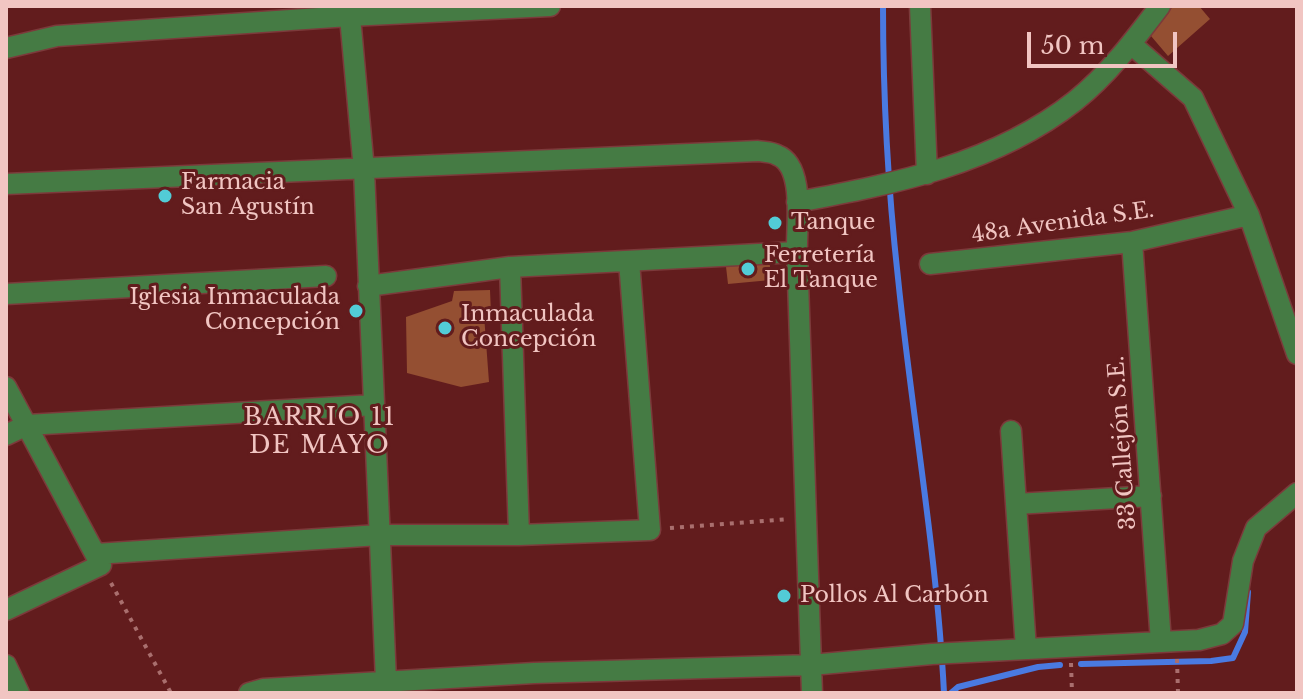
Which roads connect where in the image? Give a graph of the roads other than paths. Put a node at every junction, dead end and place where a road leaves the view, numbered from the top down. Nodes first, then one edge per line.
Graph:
1 (550, 6) edge
2 (920, 6) edge
3 (1160, 6) edge
4 (349, 11) edge
5 (213, 15) edge
6 (1131, 44) junction
7 (6, 48) edge
8 (364, 170) junction
9 (927, 174) junction
10 (6, 184) edge
11 (797, 202) junction
12 (1249, 215) junction
13 (1132, 242) junction
14 (797, 252) junction
15 (629, 261) junction
16 (930, 264) dead end
17 (510, 267) junction
18 (326, 276) dead end
19 (368, 286) junction
20 (6, 294) edge
21 (1297, 354) edge
22 (6, 387) edge
23 (373, 405) junction
24 (27, 425) junction
25 (1011, 431) dead end
26 (6, 435) edge
27 (1297, 493) edge
28 (1151, 496) junction
29 (1016, 504) junction
30 (379, 535) junction
31 (519, 535) junction
32 (99, 559) junction
33 (6, 610) edge
34 (1169, 648) junction
35 (1026, 649) junction
36 (6, 665) edge
37 (811, 665) junction
38 (386, 681) junction
39 (534, 683) edge
40 (19, 693) edge
41 (249, 693) edge
42 (812, 693) edge

1 - 4 street
2 - 9 street
3 - 6 street
4 - 5 street
4 - 8 street
5 - 7 street
6 - 9 street
6 - 12 street
8 - 10 street
8 - 11 street
8 - 19 street
9 - 11 street
11 - 14 street
12 - 13 street, 48a Avenida S.E.
12 - 21 street
13 - 16 street, 48a Avenida S.E.
13 - 28 street, 33 Callejón S.E.
14 - 15 street
14 - 37 street
15 - 17 street
15 - 31 street
17 - 19 street
17 - 31 street
18 - 20 street
19 - 23 street
22 - 24 street
23 - 24 street
23 - 30 street
24 - 26 street
24 - 32 street
25 - 29 street
27 - 34 street
28 - 29 street
28 - 34 street, 33 Callejón S.E.
29 - 35 street
30 - 31 street
30 - 32 street
30 - 38 street
32 - 33 street
34 - 35 street
35 - 37 street
36 - 40 street
37 - 39 street
37 - 42 street
38 - 39 street
38 - 41 street

